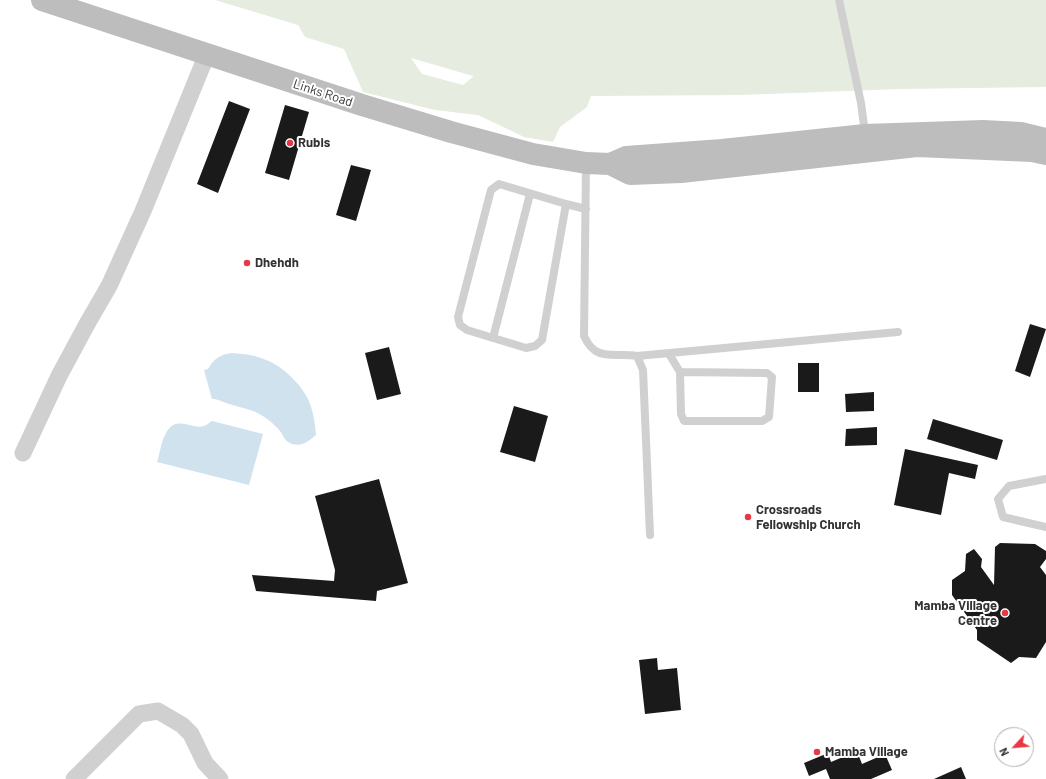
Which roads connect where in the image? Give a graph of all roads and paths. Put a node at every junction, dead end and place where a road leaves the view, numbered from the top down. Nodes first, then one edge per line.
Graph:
1 (42, 0) edge
2 (839, 0) edge
3 (207, 54) junction
4 (1046, 139) edge
5 (865, 144) junction
6 (1046, 154) edge
7 (586, 163) junction
8 (530, 194) junction
9 (566, 204) junction
10 (586, 209) junction
11 (898, 332) dead end
12 (493, 338) junction
13 (669, 354) junction
14 (637, 356) junction
15 (680, 372) junction
16 (23, 453) dead end
17 (1046, 479) edge
18 (1046, 527) edge
19 (650, 535) dead end
20 (74, 779) edge
21 (220, 779) edge

1 - 3 main road, Links Road
2 - 5 lane
3 - 7 main road, Links Road
3 - 16 street
4 - 5 main road
5 - 6 main road
5 - 7 main road, Links Road
7 - 10 lane
8 - 9 lane
8 - 12 lane
8 - 12 lane
9 - 10 lane
9 - 12 lane
10 - 14 lane
11 - 13 lane
13 - 14 lane
13 - 15 lane
14 - 19 lane
15 - 15 lane
17 - 18 lane
20 - 21 street

